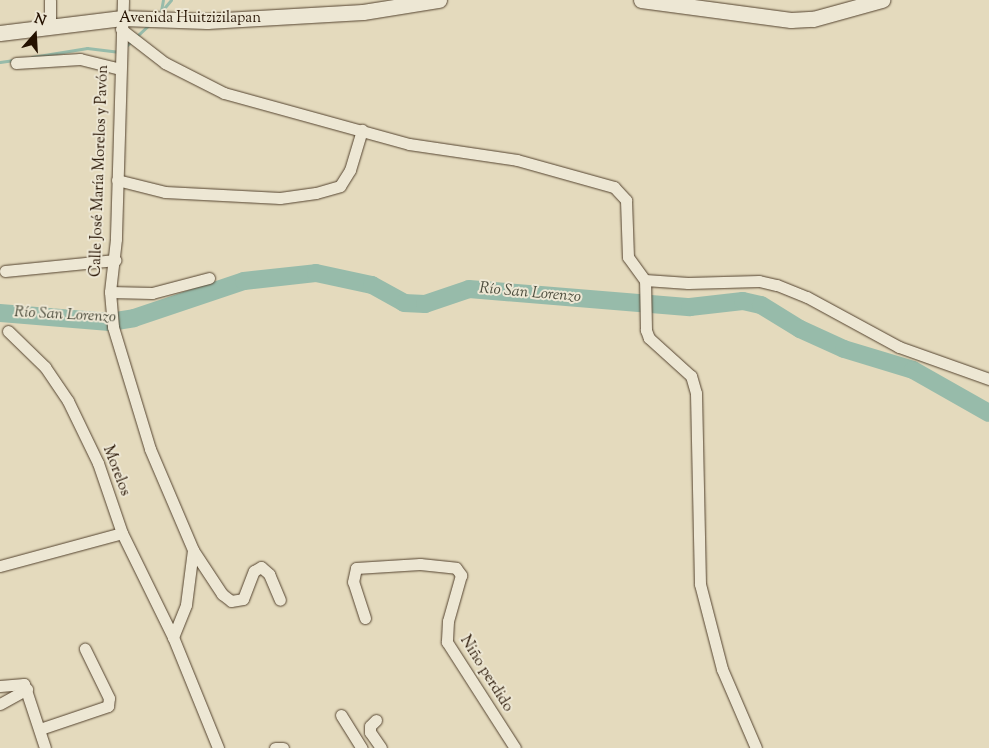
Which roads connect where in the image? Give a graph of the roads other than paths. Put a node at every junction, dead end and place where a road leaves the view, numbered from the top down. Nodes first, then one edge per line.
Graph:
1 (50, 0) edge
2 (123, 0) edge
3 (439, 0) edge
4 (641, 0) edge
5 (882, 0) edge
6 (687, 3) edge
7 (50, 26) junction
8 (124, 28) junction
9 (0, 33) edge
10 (16, 63) dead end
11 (120, 65) junction
12 (362, 130) junction
13 (117, 180) junction
14 (115, 260) junction
15 (5, 270) dead end
16 (209, 278) dead end
17 (645, 285) junction
18 (110, 296) junction
19 (8, 331) dead end
20 (989, 379) edge
21 (122, 533) junction
22 (193, 550) junction
23 (0, 566) edge
24 (280, 600) dead end
25 (365, 618) dead end
26 (173, 637) junction
27 (84, 649) dead end
28 (0, 686) edge
29 (24, 686) junction
30 (0, 704) edge
31 (341, 715) dead end
32 (376, 720) dead end
33 (40, 729) junction
34 (45, 748) edge
35 (218, 748) edge
36 (275, 748) edge
37 (283, 748) edge
38 (362, 748) edge
39 (381, 748) edge
40 (515, 748) edge
41 (756, 748) edge

1 - 7 street
2 - 8 street
3 - 8 street, Avenida Huitzizilapan
4 - 6 street
5 - 6 street
7 - 8 street, Avenida Huitzizilapan
7 - 9 street, Avenida Huitzizilapan
8 - 11 street, Calle José María Morelos y Pavón
8 - 12 street
10 - 11 street
11 - 13 street, Calle José María Morelos y Pavón
12 - 13 street
12 - 17 street
13 - 14 street, Calle José María Morelos y Pavón
14 - 15 street
14 - 18 street, Calle José María Morelos y Pavón
16 - 18 street
17 - 20 street
17 - 41 street
18 - 22 street, Calle José María Morelos y Pavón
19 - 21 street, Morelos
21 - 23 street
21 - 26 street, Morelos
22 - 24 street, Calle José María Morelos y Pavón
22 - 26 street
25 - 40 street, Niño perdido
26 - 35 street
27 - 33 street
28 - 29 street
29 - 30 street
29 - 33 street
31 - 38 street
32 - 39 street
33 - 34 street
36 - 37 street

